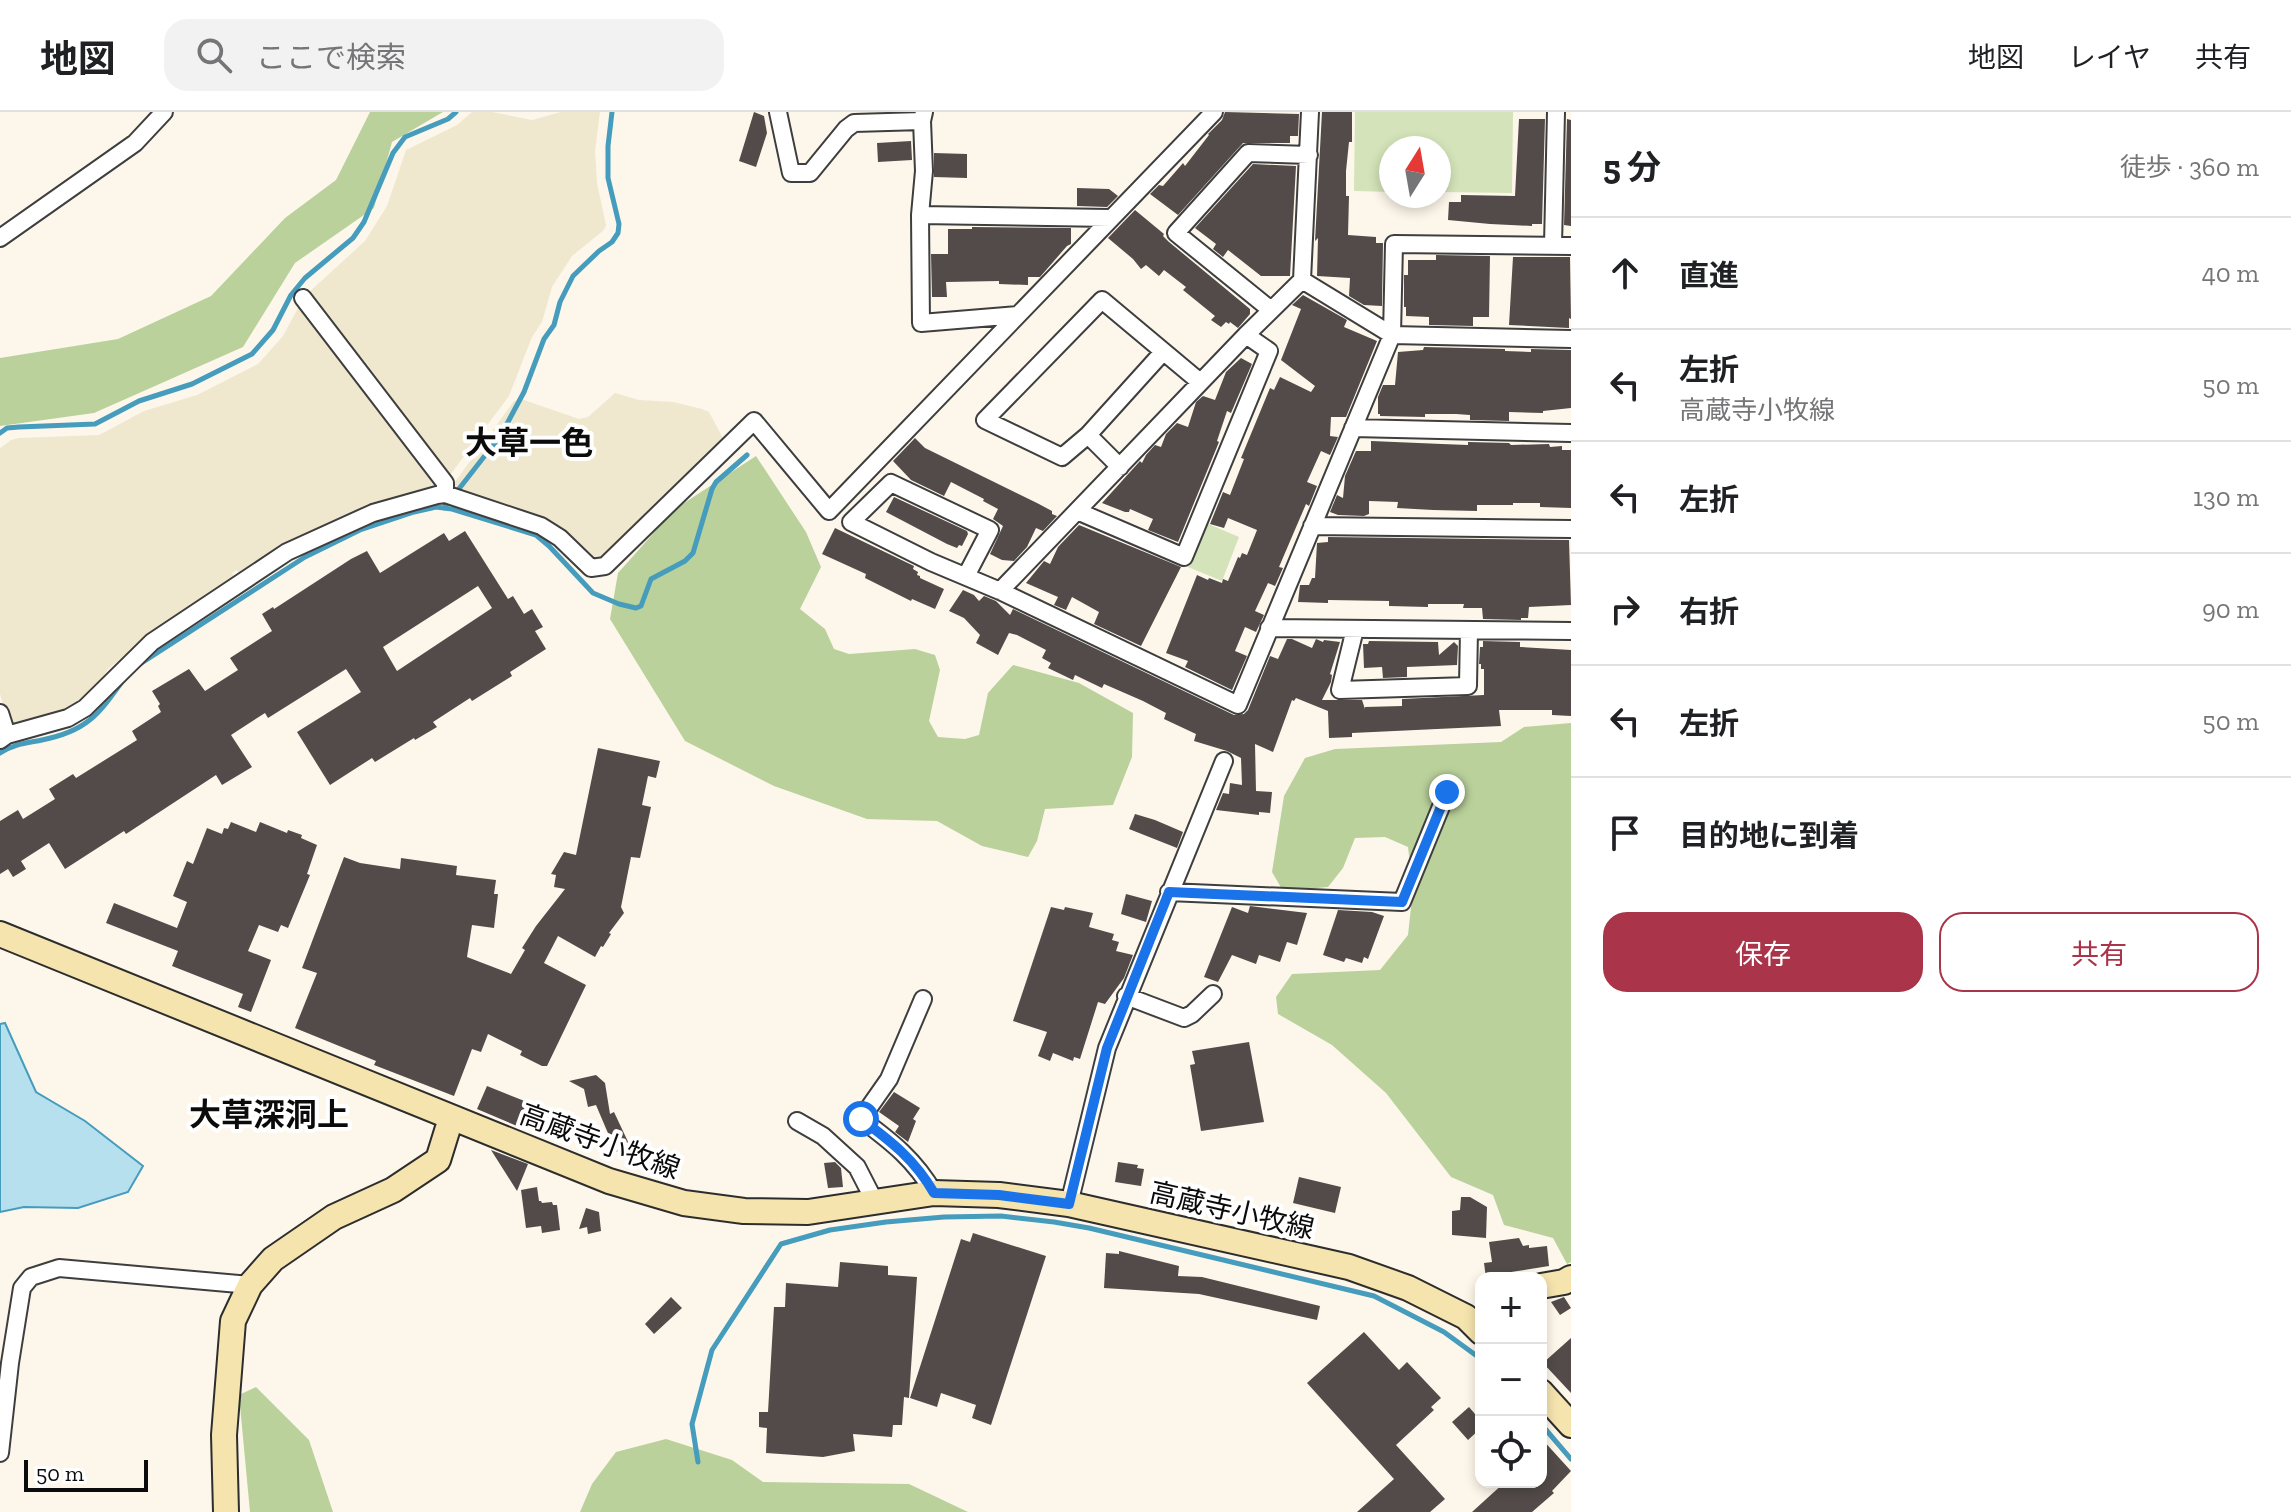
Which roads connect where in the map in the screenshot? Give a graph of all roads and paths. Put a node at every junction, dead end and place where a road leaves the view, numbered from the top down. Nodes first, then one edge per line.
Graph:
1 (164, 112) edge
2 (778, 112) edge
3 (1214, 112) edge
4 (1310, 112) edge
5 (1556, 112) edge
6 (923, 116) edge
7 (1309, 155) junction
8 (920, 215) junction
9 (1110, 218) junction
10 (0, 238) edge
11 (1553, 245) junction
12 (1571, 246) edge
13 (1302, 280) junction
14 (303, 298) dead end
15 (1271, 310) junction
16 (1018, 315) junction
17 (1246, 335) junction
18 (1392, 335) junction
19 (1571, 339) edge
20 (1163, 352) junction
21 (1200, 382) junction
22 (1353, 428) junction
23 (1571, 433) edge
24 (1088, 435) junction
25 (1120, 467) junction
26 (445, 494) junction
27 (1077, 511) junction
28 (1312, 526) junction
29 (1571, 529) edge
30 (966, 576) junction
31 (1000, 591) junction
32 (1269, 628) junction
33 (1355, 629) junction
34 (1469, 630) junction
35 (1571, 631) edge
36 (0, 713) edge
37 (4, 737) edge
38 (1224, 761) dead end
39 (1447, 792) dead end
40 (1169, 892) junction
41 (0, 934) edge
42 (1213, 994) dead end
43 (1126, 996) junction
44 (923, 999) dead end
45 (451, 1118) junction
46 (797, 1121) dead end
47 (934, 1193) junction
48 (875, 1202) junction
49 (1069, 1204) junction
50 (1571, 1278) edge
51 (250, 1285) junction
52 (1547, 1285) edge
53 (1475, 1319) edge
54 (1547, 1399) edge
55 (1571, 1425) edge
56 (0, 1453) edge
57 (226, 1512) edge

1 - 10 street
2 - 6 street
3 - 9 street
4 - 7 street
5 - 11 street
6 - 8 street
7 - 13 street
7 - 15 street
8 - 9 street
8 - 16 street
9 - 16 street
11 - 12 street
11 - 18 street
13 - 15 street
13 - 18 street
14 - 26 street
15 - 17 street
16 - 26 street
17 - 21 street
17 - 27 street
18 - 19 street
18 - 22 street
20 - 21 street
20 - 24 street
20 - 24 street
21 - 25 street
22 - 23 street
22 - 28 street
24 - 25 street
25 - 27 street
26 - 37 street
27 - 31 street
28 - 29 street
28 - 32 street
30 - 30 street
30 - 31 street
31 - 32 street
32 - 33 street
33 - 34 street
33 - 34 street
34 - 35 street
36 - 37 street
38 - 40 street
39 - 40 street
40 - 43 street
41 - 45 main road, 高蔵寺小牧線
42 - 43 street
43 - 49 street
44 - 47 street
45 - 48 main road, 高蔵寺小牧線
45 - 51 main road
46 - 48 street
47 - 48 main road, 高蔵寺小牧線
47 - 49 main road, 高蔵寺小牧線
49 - 53 main road, 高蔵寺小牧線
50 - 52 main road
51 - 56 street
51 - 57 main road
54 - 55 main road

